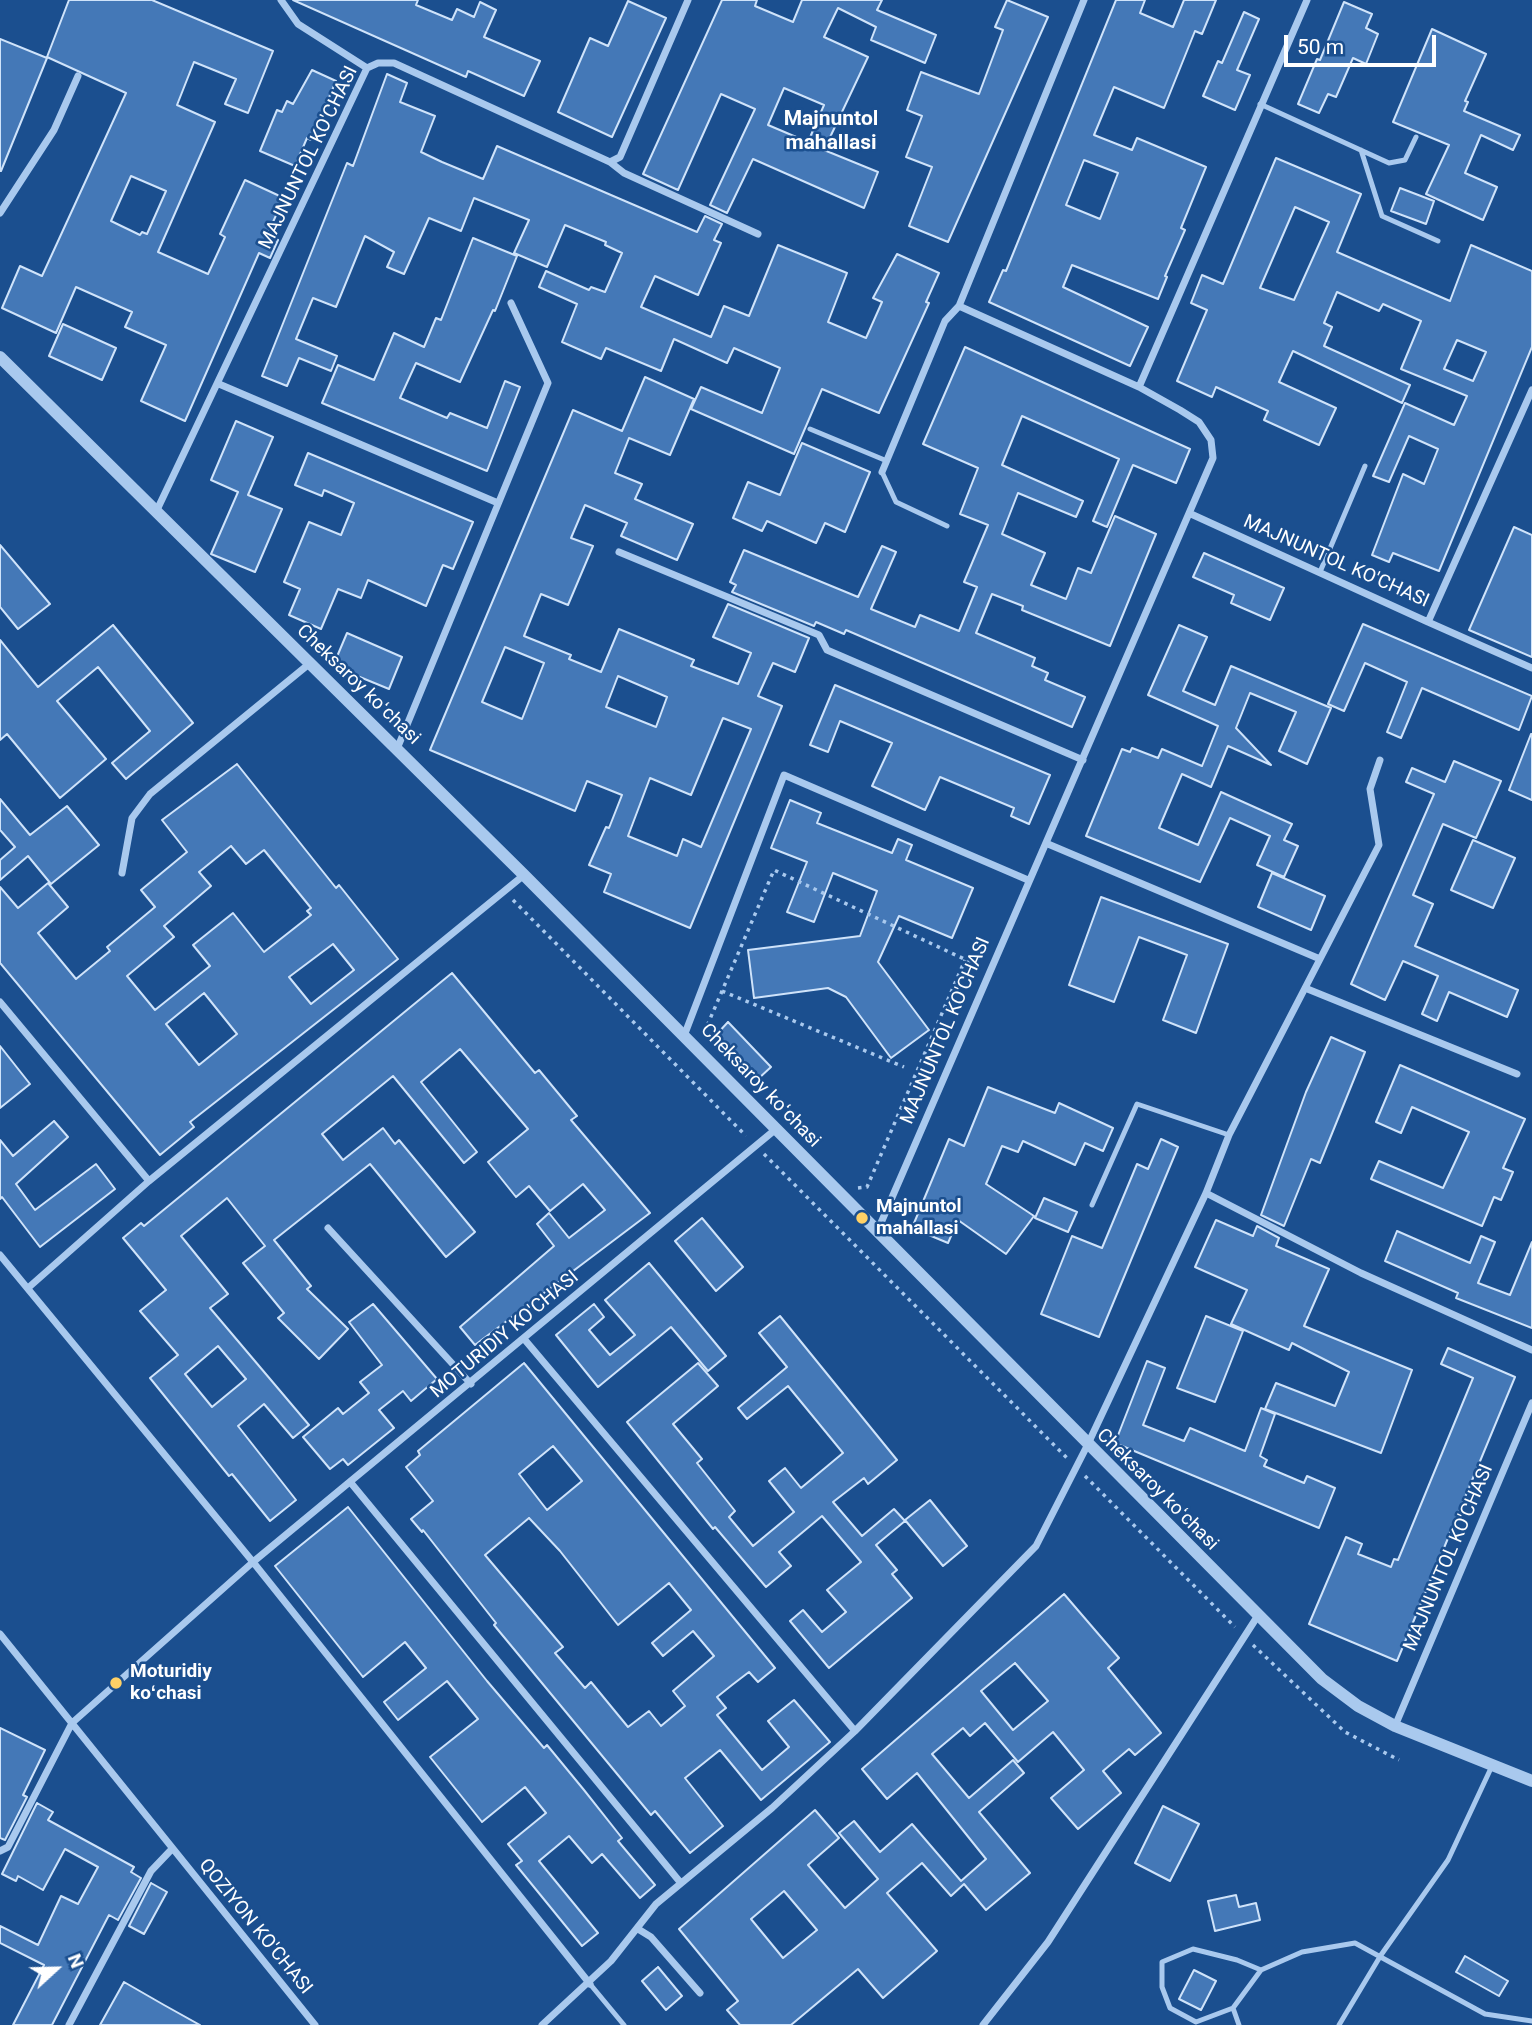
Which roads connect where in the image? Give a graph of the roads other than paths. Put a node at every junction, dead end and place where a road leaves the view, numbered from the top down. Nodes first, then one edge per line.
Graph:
1 (281, 0) edge
2 (688, 0) edge
3 (1084, 0) edge
4 (1307, 0) edge
5 (367, 68) junction
6 (78, 76) dead end
7 (1260, 104) junction
8 (1416, 137) dead end
9 (1362, 150) junction
10 (610, 162) junction
11 (0, 213) edge
12 (758, 234) dead end
13 (1438, 241) dead end
14 (511, 303) dead end
15 (959, 306) junction
16 (0, 357) edge
17 (219, 384) junction
18 (1139, 387) junction
19 (1532, 390) edge
20 (810, 429) dead end
21 (887, 461) junction
22 (1365, 466) dead end
23 (882, 472) joint
24 (498, 503) junction
25 (156, 512) junction
26 (1191, 514) junction
27 (947, 526) dead end
28 (619, 552) dead end
29 (1320, 572) junction
30 (1429, 622) junction
31 (309, 664) junction
32 (1532, 668) edge
33 (397, 749) junction
34 (1083, 760) junction
35 (1380, 760) dead end
36 (1048, 844) junction
37 (122, 873) dead end
38 (524, 875) junction
39 (1028, 880) junction
40 (1320, 960) junction
41 (1305, 988) junction
42 (0, 1002) edge
43 (684, 1036) junction
44 (1517, 1074) dead end
45 (775, 1129) junction
46 (1229, 1135) junction
47 (149, 1181) junction
48 (1206, 1194) junction
49 (1092, 1205) dead end
50 (328, 1228) dead end
51 (876, 1233) junction
52 (0, 1255) edge
53 (27, 1288) junction
54 (525, 1339) junction
55 (1532, 1350) edge
56 (471, 1384) junction
57 (1532, 1403) edge
58 (1087, 1446) junction
59 (351, 1483) junction
60 (253, 1562) junction
61 (1257, 1617) junction
62 (0, 1634) edge
63 (72, 1723) junction
64 (1395, 1726) junction
65 (855, 1731) junction
66 (1493, 1765) junction
67 (1532, 1781) edge
68 (172, 1850) junction
69 (0, 1851) edge
70 (680, 1882) junction
71 (638, 1929) junction
72 (1381, 1955) junction
73 (1261, 1970) junction
74 (590, 1984) junction
75 (700, 1993) dead end
76 (1233, 2008) junction
77 (1532, 2021) edge
78 (69, 2025) edge
79 (315, 2025) edge
80 (542, 2025) edge
81 (624, 2025) edge
82 (983, 2025) edge
83 (1239, 2025) edge
84 (1339, 2025) edge

1 - 5 street
2 - 10 street
3 - 15 street
4 - 7 street
5 - 10 street, MAJNUNTOL KO'CHASI
5 - 17 street, MAJNUNTOL KO'CHASI
6 - 11 street
7 - 9 lane
7 - 18 street
8 - 9 lane
9 - 13 lane
10 - 12 street, MAJNUNTOL KO'CHASI
14 - 24 street
15 - 18 street, MAJNUNTOL KO'CHASI
15 - 21 street
16 - 25 street, Cheksaroy koʻchasi
17 - 24 street
17 - 25 street, MAJNUNTOL KO'CHASI
18 - 26 street, MAJNUNTOL KO'CHASI
19 - 30 street, MAJNUNTOL KO'CHASI
20 - 21 lane
21 - 23 street
22 - 29 lane
23 - 27 lane
24 - 33 street
25 - 31 street, Cheksaroy koʻchasi
26 - 29 street, MAJNUNTOL KO'CHASI
26 - 34 street, MAJNUNTOL KO'CHASI
28 - 34 street
29 - 30 street, MAJNUNTOL KO'CHASI
30 - 32 street
31 - 33 street, Cheksaroy koʻchasi
31 - 37 street
33 - 38 street, Cheksaroy koʻchasi
34 - 36 street, MAJNUNTOL KO'CHASI
35 - 40 street
36 - 39 street, MAJNUNTOL KO'CHASI
36 - 40 street
38 - 43 street, Cheksaroy koʻchasi
38 - 47 street
39 - 43 street
39 - 51 street, MAJNUNTOL KO'CHASI
40 - 41 street
41 - 44 street
41 - 46 street
42 - 47 street
43 - 45 street, Cheksaroy koʻchasi
45 - 51 street, Cheksaroy koʻchasi
45 - 54 street, MOTURIDIY KO'CHASI
46 - 48 street
46 - 49 lane
47 - 53 street
48 - 55 street
48 - 58 street
50 - 56 street
51 - 58 street, Cheksaroy koʻchasi
52 - 53 street
53 - 60 street
54 - 56 street, MOTURIDIY KO'CHASI
54 - 65 street
56 - 59 street, MOTURIDIY KO'CHASI
57 - 64 street, MAJNUNTOL KO'CHASI
58 - 61 street, Cheksaroy koʻchasi
58 - 65 street
59 - 60 street, MOTURIDIY KO'CHASI
59 - 70 street
60 - 63 street, MOTURIDIY KO'CHASI
60 - 74 street
61 - 64 street, Cheksaroy koʻchasi
61 - 82 street
62 - 63 street, QOZIYON KO'CHASI
63 - 68 street, QOZIYON KO'CHASI
63 - 69 street
64 - 66 street, Cheksaroy koʻchasi
65 - 70 street
66 - 67 street, Cheksaroy koʻchasi
66 - 72 lane
68 - 78 street
68 - 79 street, QOZIYON KO'CHASI
70 - 71 street
71 - 74 street
71 - 75 street
72 - 73 lane
72 - 77 lane
72 - 84 lane
73 - 76 lane
73 - 76 lane
74 - 80 street
74 - 81 lane
76 - 83 lane

